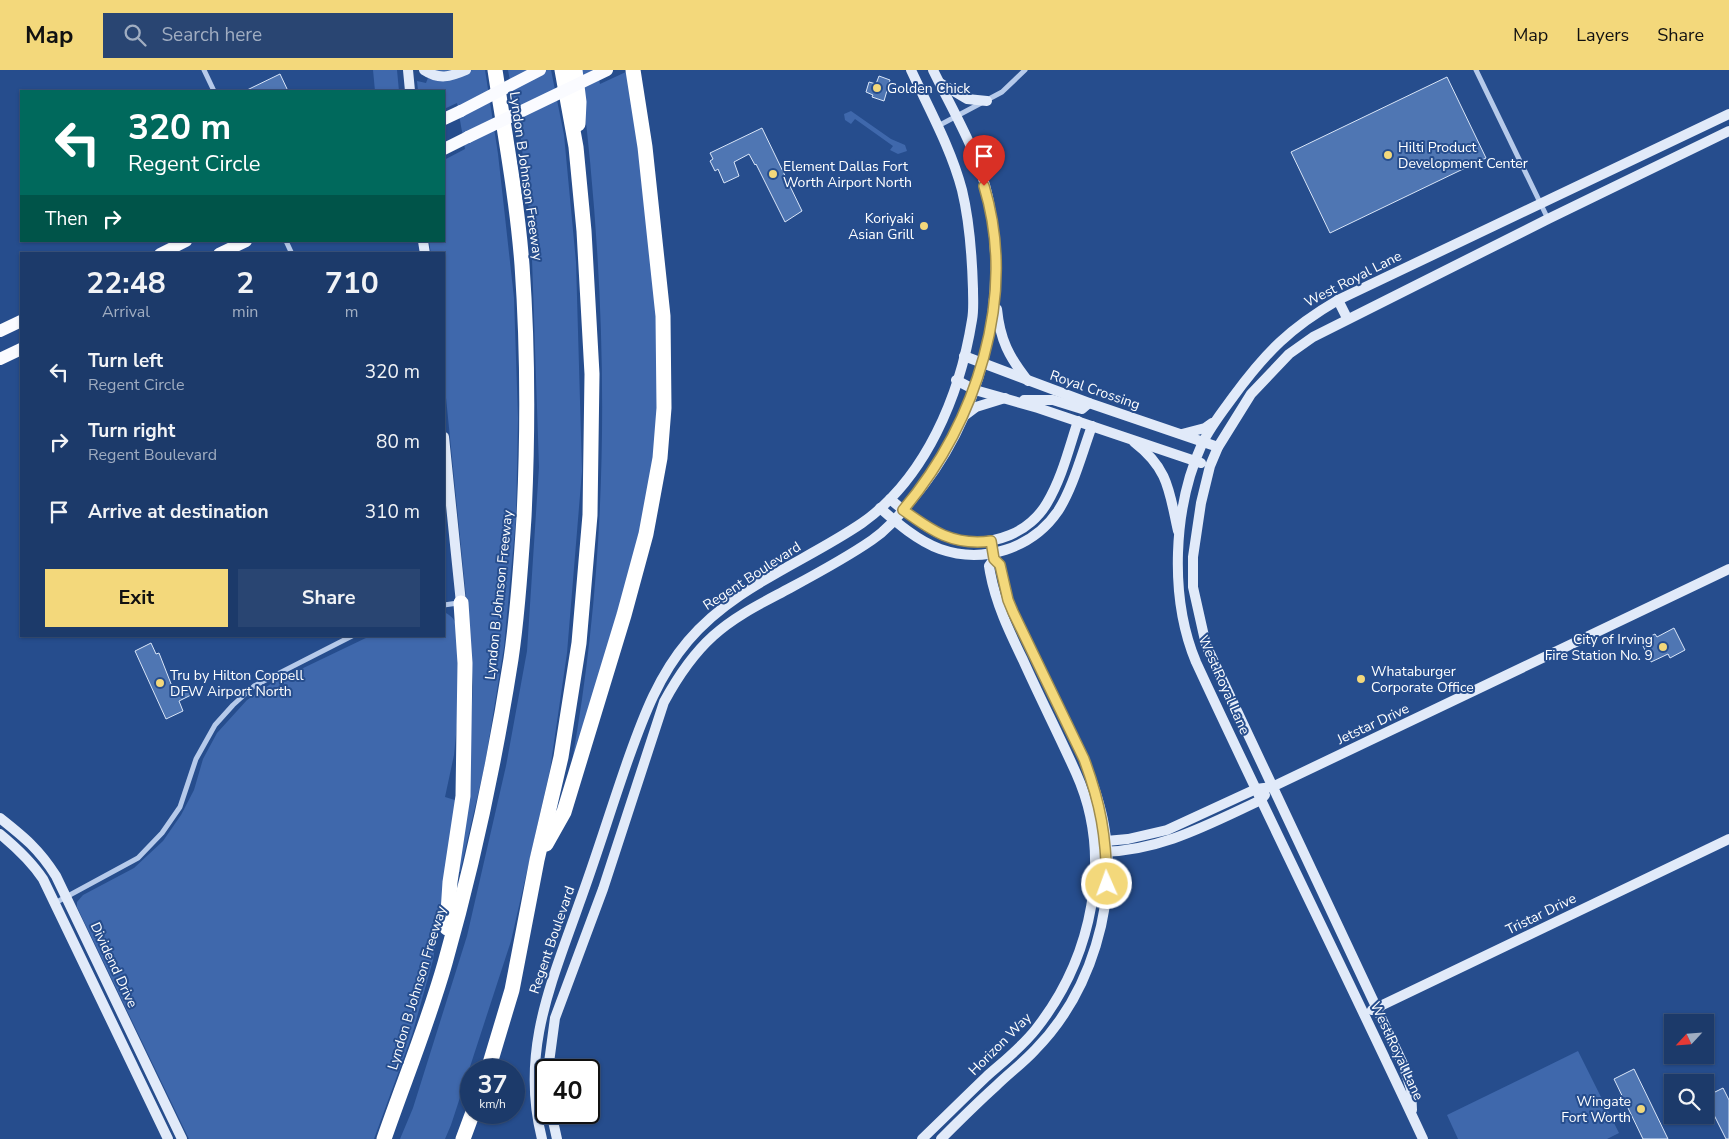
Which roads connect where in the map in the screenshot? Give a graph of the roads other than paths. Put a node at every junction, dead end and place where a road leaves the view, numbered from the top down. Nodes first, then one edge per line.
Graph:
1 (204, 70) edge
2 (408, 70) edge
3 (424, 70) edge
4 (466, 70) edge
5 (495, 70) edge
6 (540, 70) edge
7 (562, 70) edge
8 (575, 70) edge
9 (607, 70) edge
10 (633, 70) edge
11 (911, 70) edge
12 (933, 70) edge
13 (1025, 70) edge
14 (1476, 70) edge
15 (940, 83) junction
16 (214, 90) edge
17 (410, 90) edge
18 (987, 101) junction
19 (956, 117) junction
20 (1728, 118) edge
21 (445, 120) edge
22 (937, 127) junction
23 (1729, 131) edge
24 (445, 148) edge
25 (576, 148) junction
26 (1541, 203) junction
27 (1548, 219) junction
28 (184, 242) edge
29 (244, 242) edge
30 (164, 252) edge
31 (223, 252) edge
32 (995, 289) junction
33 (1338, 300) junction
34 (1347, 318) junction
35 (20, 321) edge
36 (0, 331) edge
37 (20, 349) edge
38 (964, 356) junction
39 (0, 359) edge
40 (982, 364) junction
41 (956, 380) junction
42 (1029, 381) junction
43 (975, 390) junction
44 (1010, 399) junction
45 (1089, 404) junction
46 (1218, 417) junction
47 (962, 418) junction
48 (1078, 421) junction
49 (1092, 426) junction
50 (1182, 434) junction
51 (1128, 437) junction
52 (1203, 442) junction
53 (445, 447) edge
54 (1218, 447) junction
55 (1195, 462) junction
56 (1210, 466) junction
57 (1056, 485) junction
58 (1066, 494) junction
59 (890, 499) junction
60 (880, 508) junction
61 (903, 510) junction
62 (895, 520) junction
63 (1179, 538) junction
64 (991, 541) junction
65 (993, 556) junction
66 (1729, 569) edge
67 (461, 603) junction
68 (445, 605) edge
69 (350, 637) edge
70 (1061, 712) junction
71 (1049, 717) junction
72 (1272, 787) junction
73 (1256, 789) junction
74 (1095, 792) junction
75 (1084, 794) junction
76 (1261, 800) junction
77 (0, 818) edge
78 (0, 834) edge
79 (1729, 839) edge
80 (1106, 841) junction
81 (1095, 842) junction
82 (1101, 852) junction
83 (537, 860) junction
84 (66, 897) junction
85 (55, 903) junction
86 (444, 965) junction
87 (1377, 1008) junction
88 (1364, 1014) junction
89 (491, 1059) edge
90 (549, 1059) edge
91 (987, 1077) junction
92 (979, 1085) junction
93 (992, 1090) junction
94 (1412, 1116) junction
95 (469, 1124) edge
96 (554, 1124) edge
97 (168, 1139) edge
98 (182, 1139) edge
99 (384, 1139) edge
100 (463, 1139) edge
101 (542, 1139) edge
102 (557, 1139) edge
103 (922, 1139) edge
104 (941, 1139) edge
105 (1423, 1139) edge

1 - 16 street
2 - 17 street
3 - 4 street
5 - 86 highway, Lyndon B Johnson Freeway
6 - 21 main road, bridge
7 - 25 highway
8 - 25 highway
9 - 24 main road, bridge
10 - 83 highway
11 - 22 street, Regent Boulevard
12 - 15 street, Regent Boulevard
13 - 18 street
14 - 26 street
15 - 18 street
15 - 19 street, Regent Boulevard
18 - 19 street
19 - 22 street
19 - 32 street, Regent Boulevard
20 - 26 street, West Royal Lane
22 - 38 street, Regent Boulevard
23 - 27 street, West Royal Lane
25 - 83 highway
26 - 27 street
26 - 33 street, West Royal Lane
27 - 34 street, West Royal Lane
28 - 30 main road
29 - 31 main road
32 - 40 street, Regent Boulevard
32 - 42 street
33 - 34 street
33 - 46 street, West Royal Lane
34 - 54 street, West Royal Lane
35 - 36 main road
37 - 39 main road
38 - 40 street, Royal Crossing
38 - 41 street, Regent Boulevard
40 - 42 street, Royal Crossing
40 - 43 street, Regent Boulevard
41 - 43 street
41 - 59 street, Regent Boulevard
42 - 45 street, Royal Crossing
43 - 44 street
43 - 47 street, Regent Boulevard
44 - 45 street
44 - 47 street
44 - 48 street
45 - 50 street, Royal Crossing
46 - 50 street
46 - 52 street, West Royal Lane
47 - 61 street, Regent Boulevard
48 - 49 street
48 - 57 street
49 - 51 street
49 - 58 street
50 - 52 street, Royal Crossing
51 - 55 street
51 - 63 street
52 - 54 street, Royal Crossing
52 - 55 street, West Royal Lane
53 - 67 street
54 - 56 street, West Royal Lane
55 - 56 street
55 - 63 street, West Royal Lane
56 - 72 street, West Royal Lane
57 - 58 street
57 - 64 street
58 - 65 street
59 - 60 street, Regent Boulevard
59 - 61 street
60 - 62 street
60 - 101 street, Regent Boulevard
61 - 62 street, Regent Boulevard
61 - 64 street
62 - 65 street
62 - 90 street, Regent Boulevard
63 - 73 street, West Royal Lane
64 - 65 street, Horizon Way
65 - 70 street, Horizon Way
65 - 71 street, Horizon Way
66 - 72 street, Jetstar Drive
67 - 68 street
67 - 86 highway
69 - 84 street
70 - 71 street
70 - 74 street, Horizon Way
71 - 75 street, Horizon Way
72 - 73 street, Jetstar Drive
72 - 76 street, Jetstar Drive
72 - 87 street, West Royal Lane
73 - 76 street, West Royal Lane
73 - 80 street, Jetstar Drive
74 - 75 street
74 - 80 street, Horizon Way
75 - 81 street, Horizon Way
76 - 82 street, Jetstar Drive
76 - 88 street, West Royal Lane
77 - 84 street, Dividend Drive
78 - 85 street, Dividend Drive
79 - 87 street, Tristar Drive
80 - 81 street, Jetstar Drive
80 - 82 street, Horizon Way
81 - 82 street, Horizon Way
82 - 91 street, Horizon Way
82 - 93 street, Horizon Way
83 - 89 highway
84 - 85 street
84 - 98 street, Dividend Drive
85 - 97 street, Dividend Drive
86 - 99 highway, Lyndon B Johnson Freeway
87 - 88 street, Tristar Drive
87 - 94 street, West Royal Lane
88 - 94 street, West Royal Lane
91 - 92 street, Horizon Way
91 - 93 street
92 - 93 street
92 - 103 street, Horizon Way
93 - 104 street, Horizon Way
94 - 105 street, West Royal Lane
95 - 100 highway
96 - 102 street

